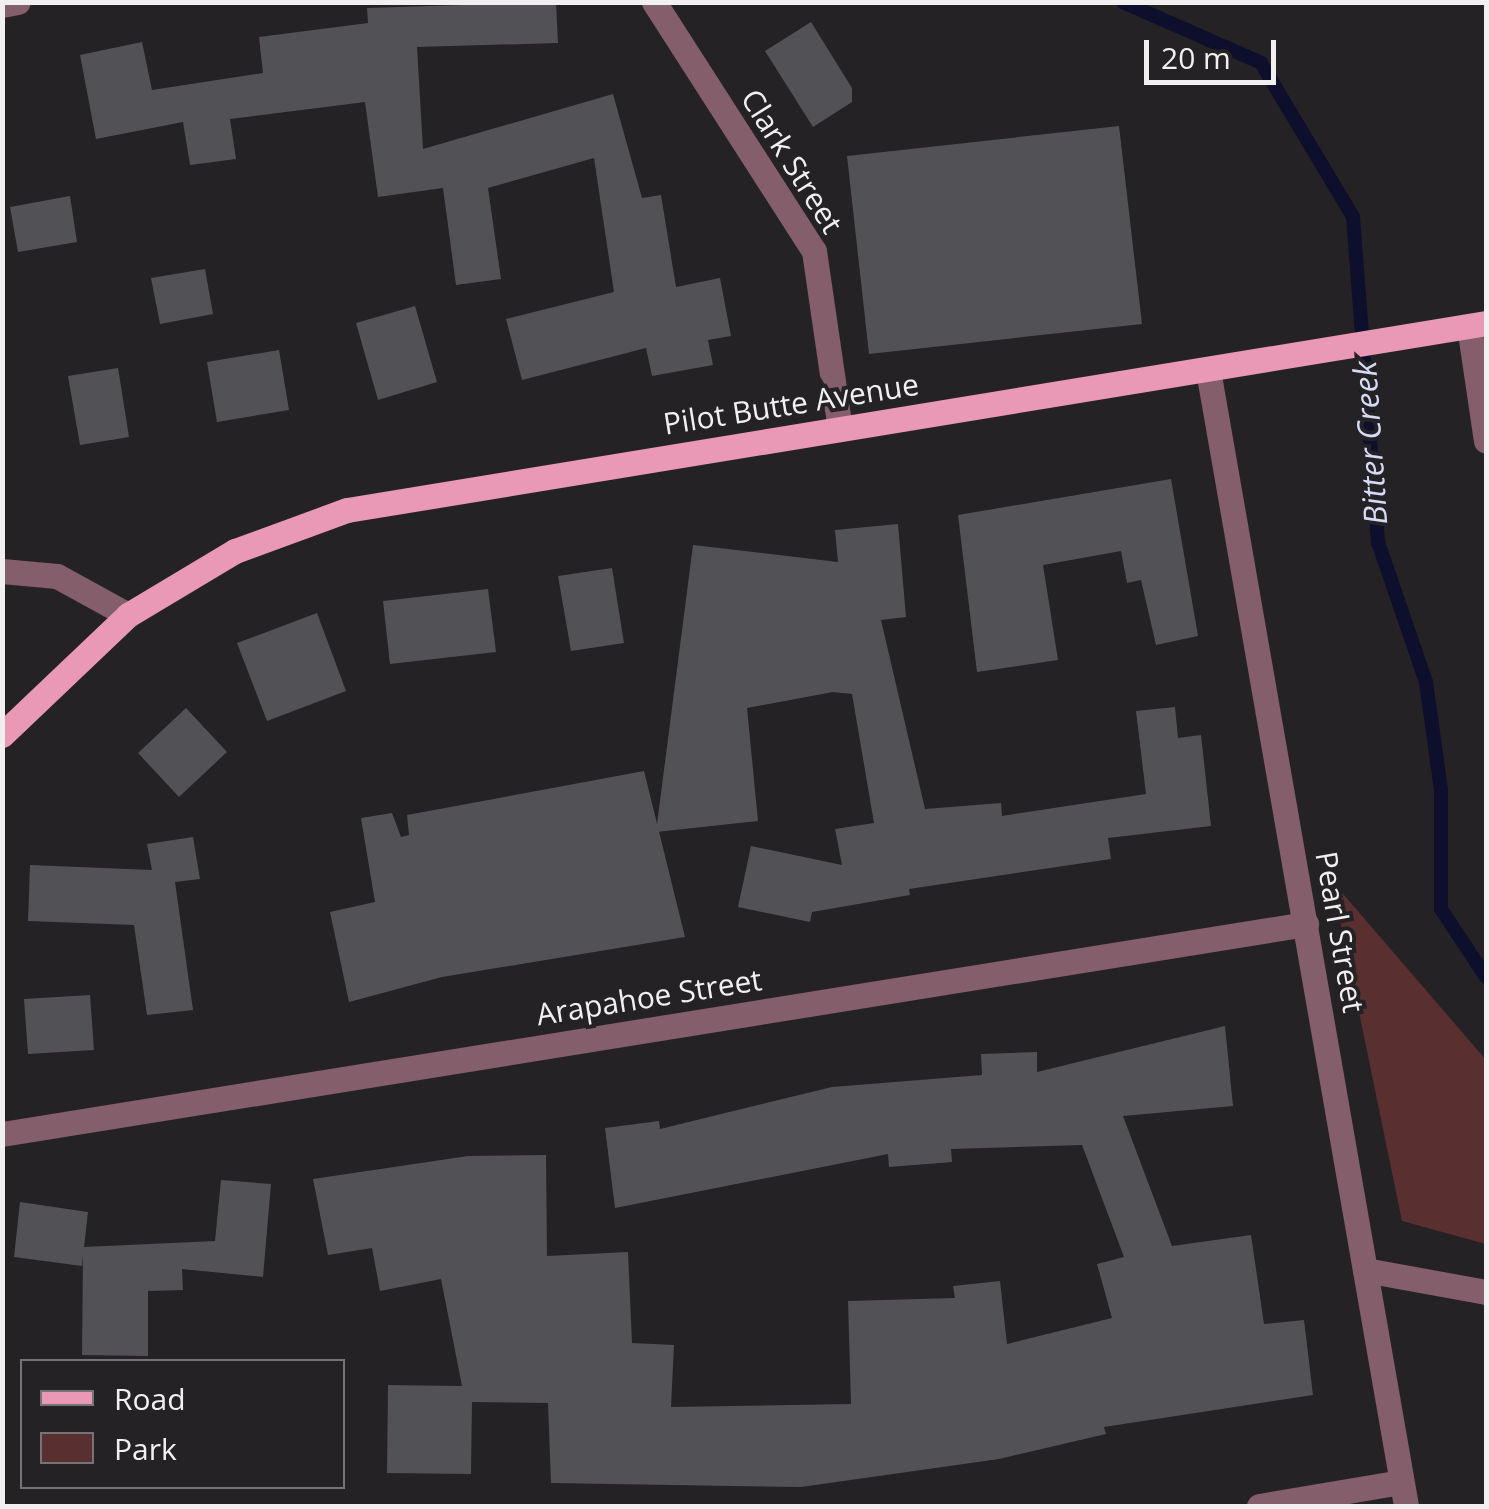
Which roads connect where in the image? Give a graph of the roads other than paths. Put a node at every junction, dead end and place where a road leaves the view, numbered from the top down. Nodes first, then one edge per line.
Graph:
1 (18, 2) edge
2 (654, 2) edge
3 (2, 5) edge
4 (1469, 326) edge
5 (1208, 370) junction
6 (840, 428) junction
7 (1486, 441) edge
8 (2, 571) edge
9 (128, 615) junction
10 (2, 735) edge
11 (1306, 924) junction
12 (2, 1134) edge
13 (1365, 1270) junction
14 (1486, 1292) edge
15 (1403, 1494) edge
16 (1260, 1506) edge

1 - 3 street
2 - 6 street, Clark Street
4 - 5 main road, Pilot Butte Avenue
4 - 7 street
5 - 6 main road, Pilot Butte Avenue
5 - 11 street, Pearl Street
6 - 9 main road, Pilot Butte Avenue
8 - 9 street
9 - 10 main road, Pilot Butte Avenue
11 - 12 street, Arapahoe Street
11 - 13 street, Pearl Street
13 - 14 street
13 - 15 street, Pearl Street
15 - 16 street

